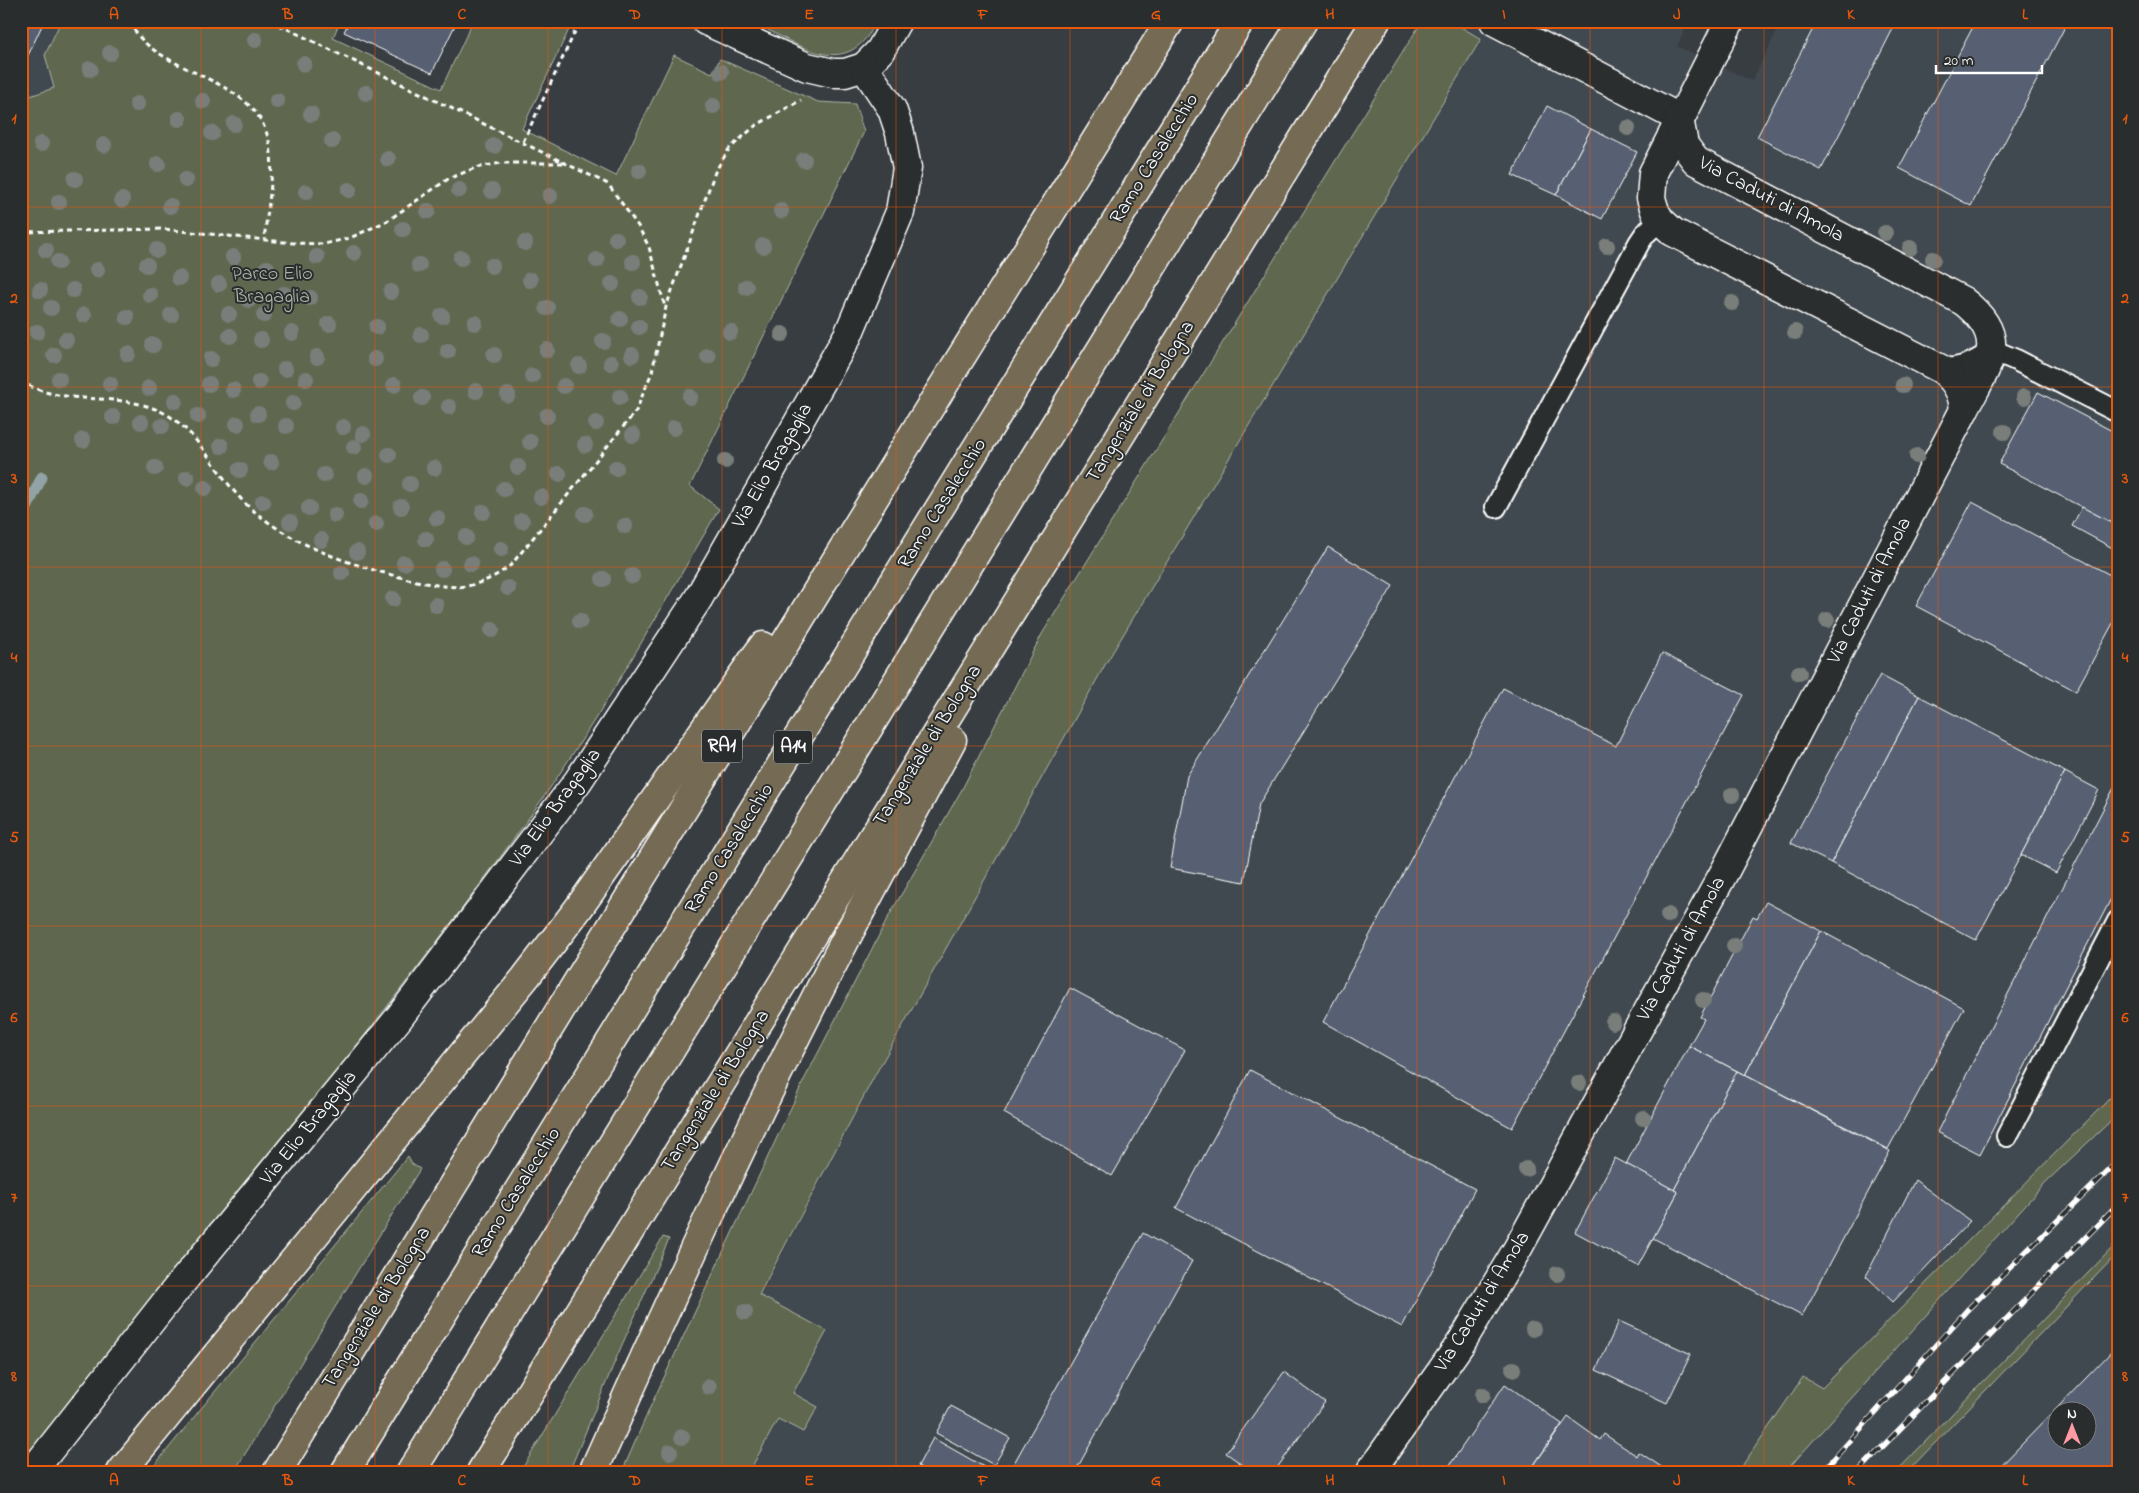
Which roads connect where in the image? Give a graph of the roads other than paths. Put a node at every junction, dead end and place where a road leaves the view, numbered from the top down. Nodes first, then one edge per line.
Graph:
1 (706, 21) edge
2 (897, 21) edge
3 (1170, 21) edge
4 (1240, 21) edge
5 (1303, 21) edge
6 (1376, 21) edge
7 (1494, 21) edge
8 (1730, 21) edge
9 (864, 66) junction
10 (1679, 118) junction
11 (1660, 220) junction
12 (1992, 350) junction
13 (1941, 369) junction
14 (1964, 410) junction
15 (2118, 412) edge
16 (922, 420) junction
17 (1082, 496) junction
18 (1496, 507) dead end
19 (2118, 920) edge
20 (2007, 1136) dead end
21 (32, 1472) edge
22 (121, 1472) edge
23 (277, 1472) edge
24 (345, 1472) edge
25 (411, 1472) edge
26 (482, 1472) edge
27 (593, 1472) edge
28 (1370, 1472) edge

1 - 9 street
2 - 9 street
3 - 16 highway, Tangenziale di Bologna / RA1
4 - 24 highway, Ramo Casalecchio / A14
5 - 25 highway
6 - 17 highway, Tangenziale di Bologna
7 - 10 street
8 - 10 street
9 - 21 street, Via Elio Bragaglia
10 - 11 street
10 - 12 street, Via Caduti di Amola
11 - 13 street
11 - 18 lane
12 - 13 lane
12 - 14 street, Via Caduti di Amola
12 - 15 lane
13 - 14 street
14 - 28 street, Via Caduti di Amola
16 - 22 highway
16 - 23 highway, Tangenziale di Bologna / RA1
17 - 26 highway, Tangenziale di Bologna
17 - 27 highway
19 - 20 lane

